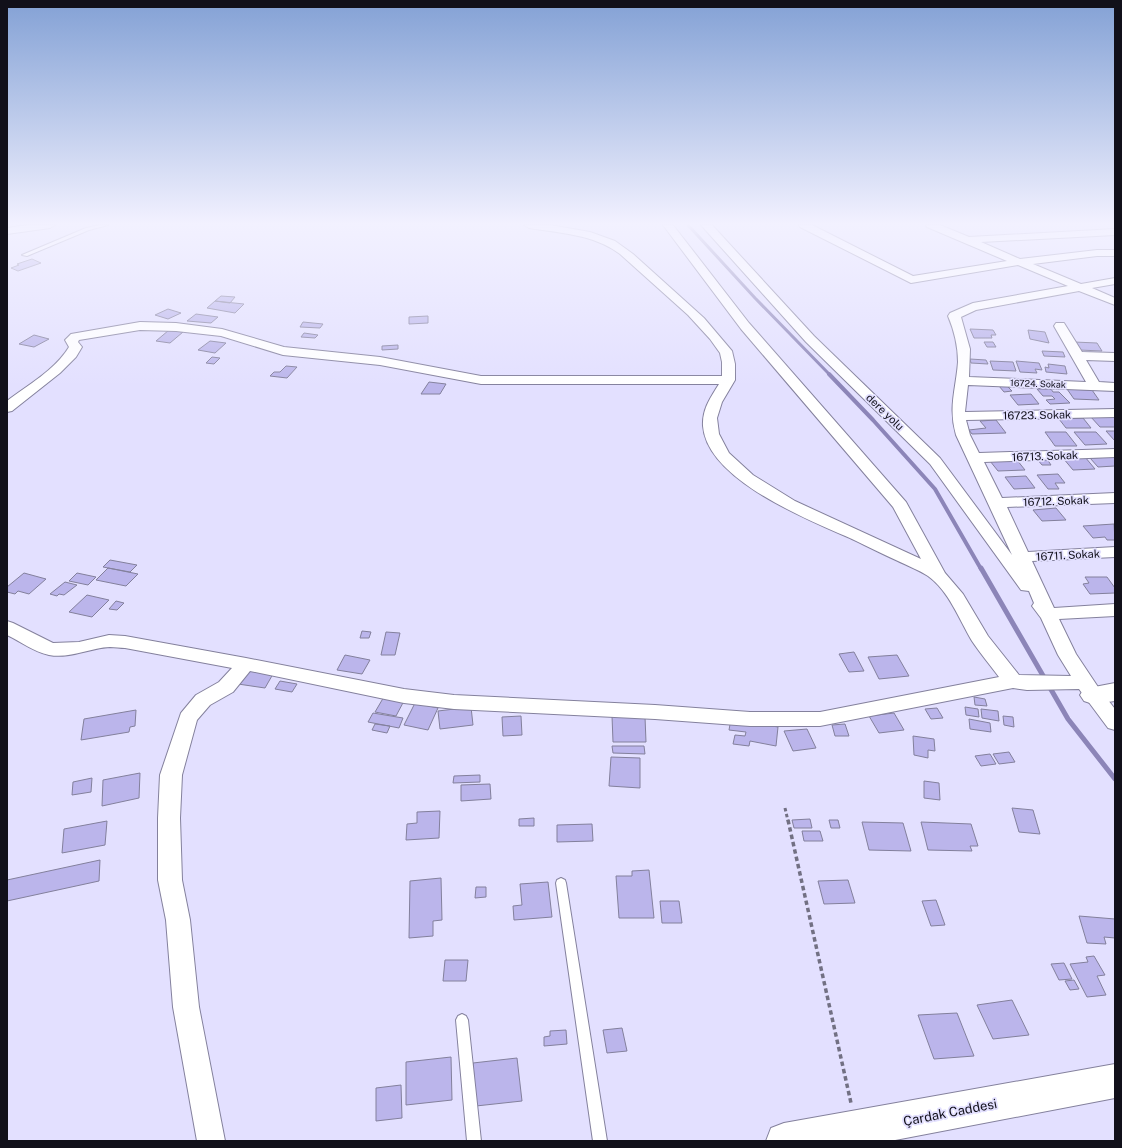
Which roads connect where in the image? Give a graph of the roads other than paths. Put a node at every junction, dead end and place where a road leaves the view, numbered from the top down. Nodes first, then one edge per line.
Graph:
1 (654, 279) edge
2 (709, 279) edge
3 (755, 279) edge
4 (909, 279) edge
5 (920, 279) edge
6 (1058, 279) edge
7 (1115, 281) edge
8 (1079, 287) junction
9 (1115, 302) edge
10 (1060, 326) dead end
11 (1078, 356) junction
12 (1115, 357) edge
13 (728, 380) junction
14 (961, 381) junction
15 (1095, 386) junction
16 (1113, 389) edge
17 (7, 408) edge
18 (1115, 413) edge
19 (958, 416) junction
20 (1115, 453) edge
21 (974, 458) junction
22 (1115, 498) edge
23 (997, 503) junction
24 (1115, 552) edge
25 (1021, 557) junction
26 (938, 576) junction
27 (1115, 610) edge
28 (1047, 614) junction
29 (7, 627) edge
30 (246, 664) junction
31 (1020, 682) junction
32 (1098, 689) edge
33 (1115, 723) edge
34 (561, 883) dead end
35 (462, 1020) dead end
36 (1115, 1081) edge
37 (211, 1141) edge
38 (474, 1141) edge
39 (600, 1141) edge
40 (784, 1141) edge

1 - 13 street
2 - 26 street
3 - 28 street, dere yolu
4 - 5 street
6 - 8 street
7 - 8 street
8 - 9 street
8 - 14 street
10 - 11 street
11 - 12 street
11 - 15 street
13 - 17 street
13 - 26 street
14 - 15 street, 16724. Sokak
14 - 19 street
15 - 16 street, 16724. Sokak
18 - 19 street, 16723. Sokak
19 - 21 street
20 - 21 street, 16713. Sokak
21 - 23 street
22 - 23 street, 16712. Sokak
23 - 25 street
24 - 25 street, 16711. Sokak
25 - 28 street
26 - 31 street
27 - 28 street
28 - 32 street
29 - 30 street
30 - 31 street
30 - 37 street
31 - 32 street
32 - 33 street
34 - 39 lane
35 - 38 lane
36 - 40 main road, Çardak Caddesi

